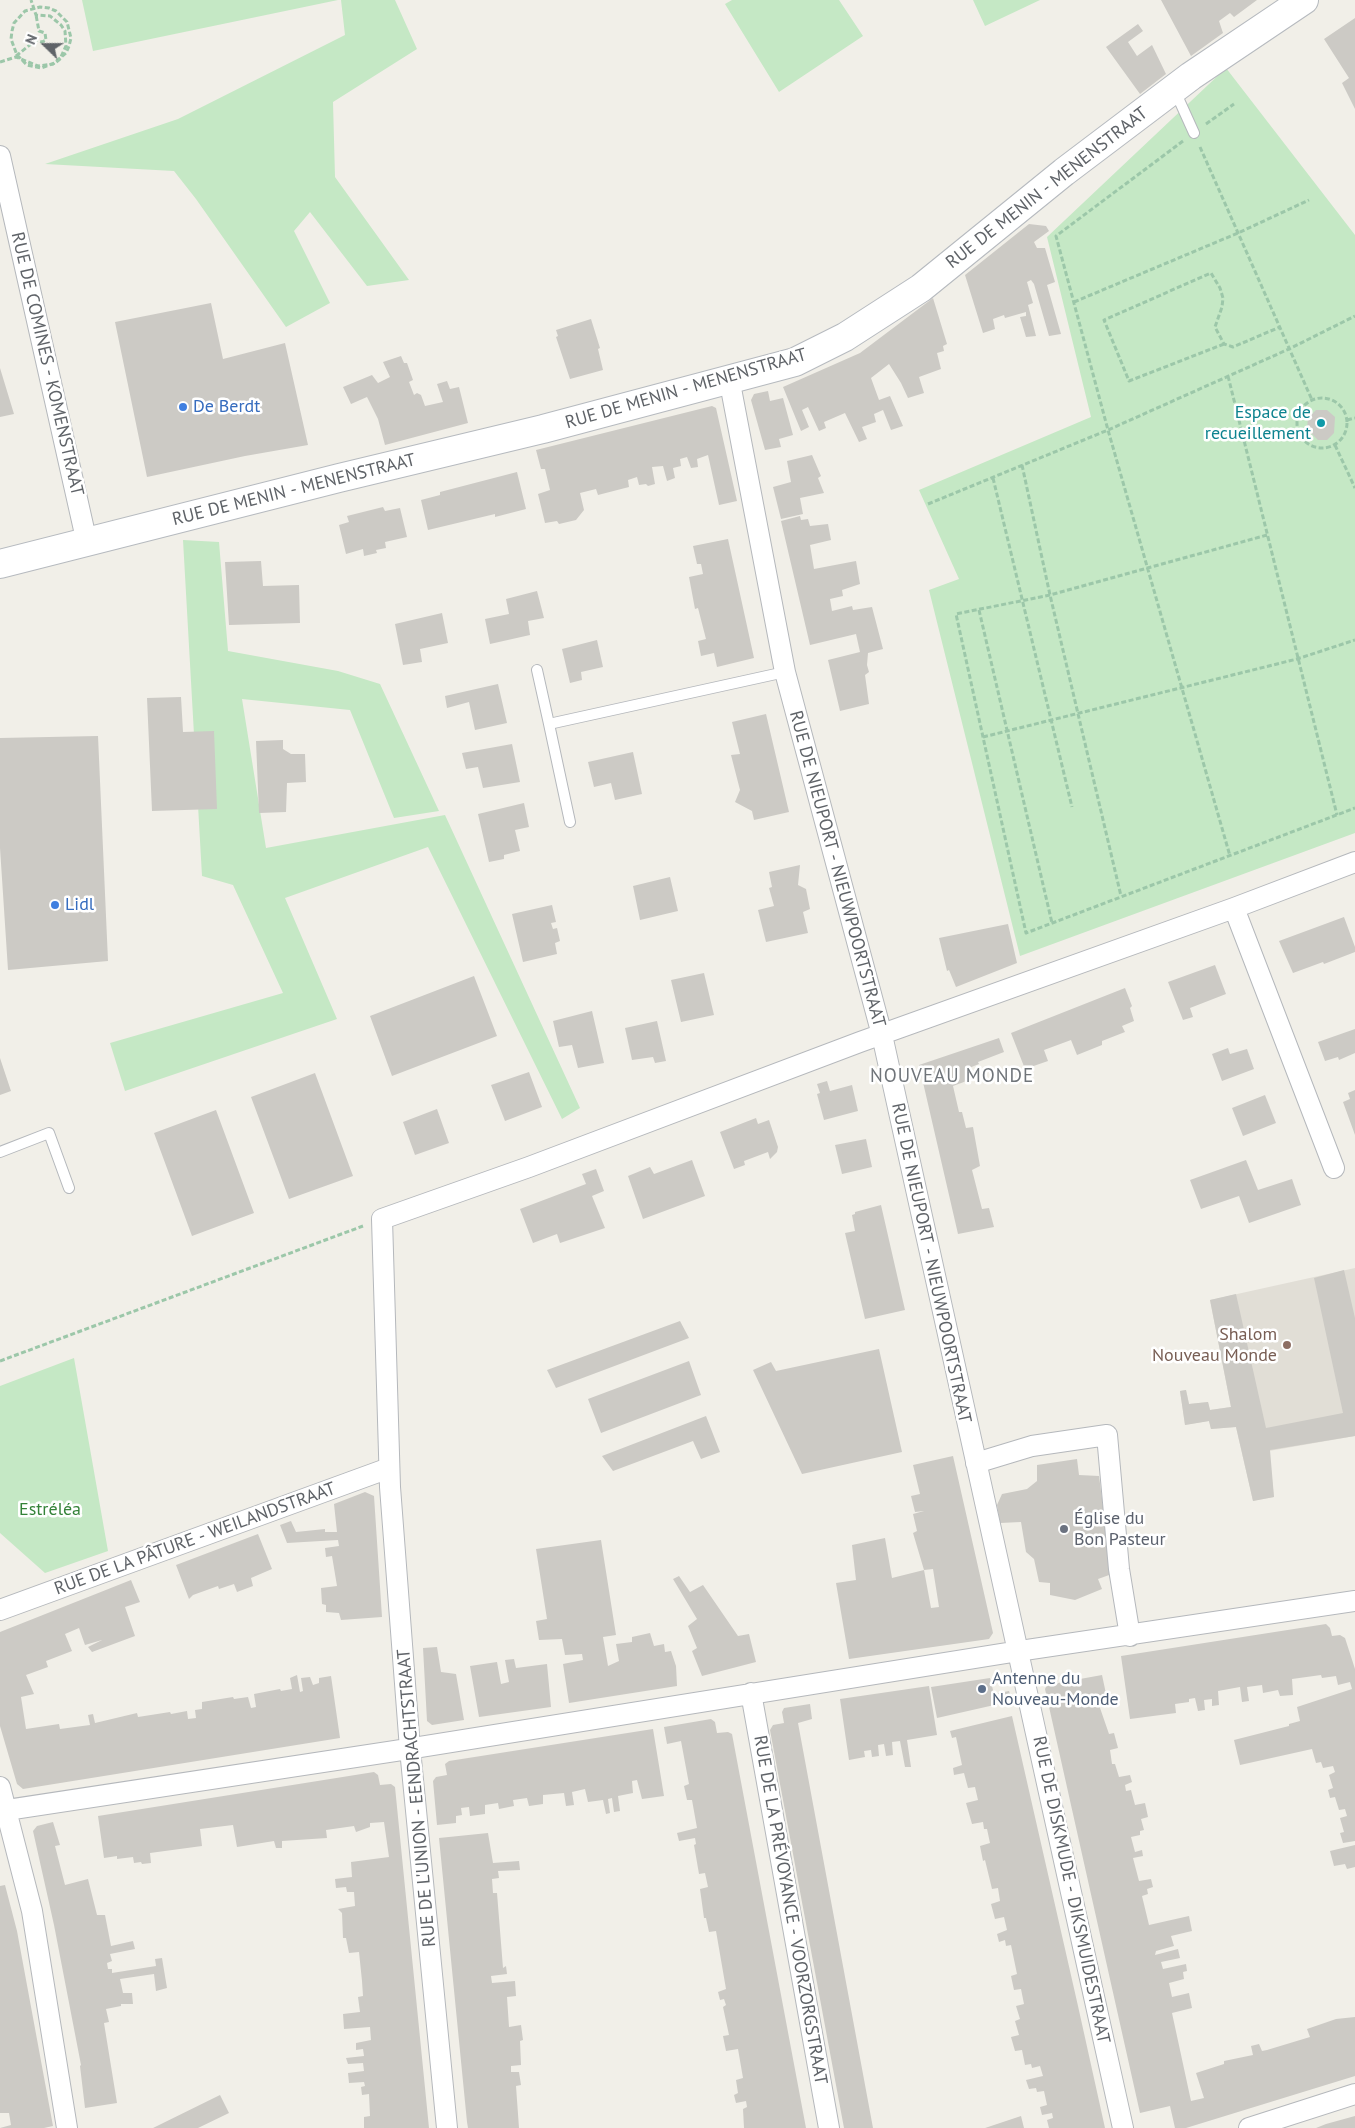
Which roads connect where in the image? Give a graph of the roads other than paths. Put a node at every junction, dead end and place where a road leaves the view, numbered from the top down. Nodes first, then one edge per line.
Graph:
1 (1304, 0) edge
2 (1174, 89) junction
3 (1194, 134) road end
4 (0, 156) edge
5 (729, 378) junction
6 (87, 543) junction
7 (0, 564) edge
8 (537, 670) dead end
9 (785, 672) junction
10 (549, 724) junction
11 (570, 822) dead end
12 (1355, 862) edge
13 (1234, 908) junction
14 (882, 1035) junction
15 (0, 1152) edge
16 (1334, 1168) dead end
17 (69, 1188) dead end
18 (976, 1462) junction
19 (389, 1468) junction
20 (1355, 1601) edge
21 (0, 1610) edge
22 (1130, 1636) junction
23 (1019, 1651) junction
24 (751, 1693) junction
25 (410, 1749) junction
26 (0, 1787) edge
27 (3, 1810) edge
28 (1355, 2094) edge
29 (67, 2128) edge
30 (448, 2128) edge
31 (829, 2128) edge
32 (1123, 2128) edge
33 (1249, 2128) edge

1 - 2 street, RUE DE MENIN - MENENSTRAAT
2 - 3 lane
2 - 5 street, RUE DE MENIN - MENENSTRAAT
4 - 6 street, RUE DE COMINES - KOMENSTRAAT
5 - 6 street, RUE DE MENIN - MENENSTRAAT
5 - 9 street, RUE DE NIEUPORT - NIEUWPOORTSTRAAT
6 - 7 street, RUE DE MENIN - MENENSTRAAT
8 - 10 lane
9 - 10 lane
9 - 14 street, RUE DE NIEUPORT - NIEUWPOORTSTRAAT
10 - 11 lane
12 - 13 street
13 - 14 street
13 - 16 street
14 - 18 street, RUE DE NIEUPORT - NIEUWPOORTSTRAAT
14 - 19 street, RUE DE L'UNION - EENDRACHTSTRAAT
15 - 17 lane
18 - 22 street
18 - 23 street, RUE DE NIEUPORT - NIEUWPOORTSTRAAT
19 - 21 street, RUE DE LA PÂTURE - WEILANDSTRAAT
19 - 25 street, RUE DE L'UNION - EENDRACHTSTRAAT
20 - 22 street
22 - 23 street
23 - 24 street
23 - 32 street, RUE DE DISKMUDE - DIKSMUIDESTRAAT
24 - 25 street
24 - 31 street, RUE DE LA PRÉVOYANCE - VOORZORGSTRAAT
25 - 27 street
25 - 30 street, RUE DE L'UNION - EENDRACHTSTRAAT
26 - 27 street
27 - 29 street
28 - 33 street

